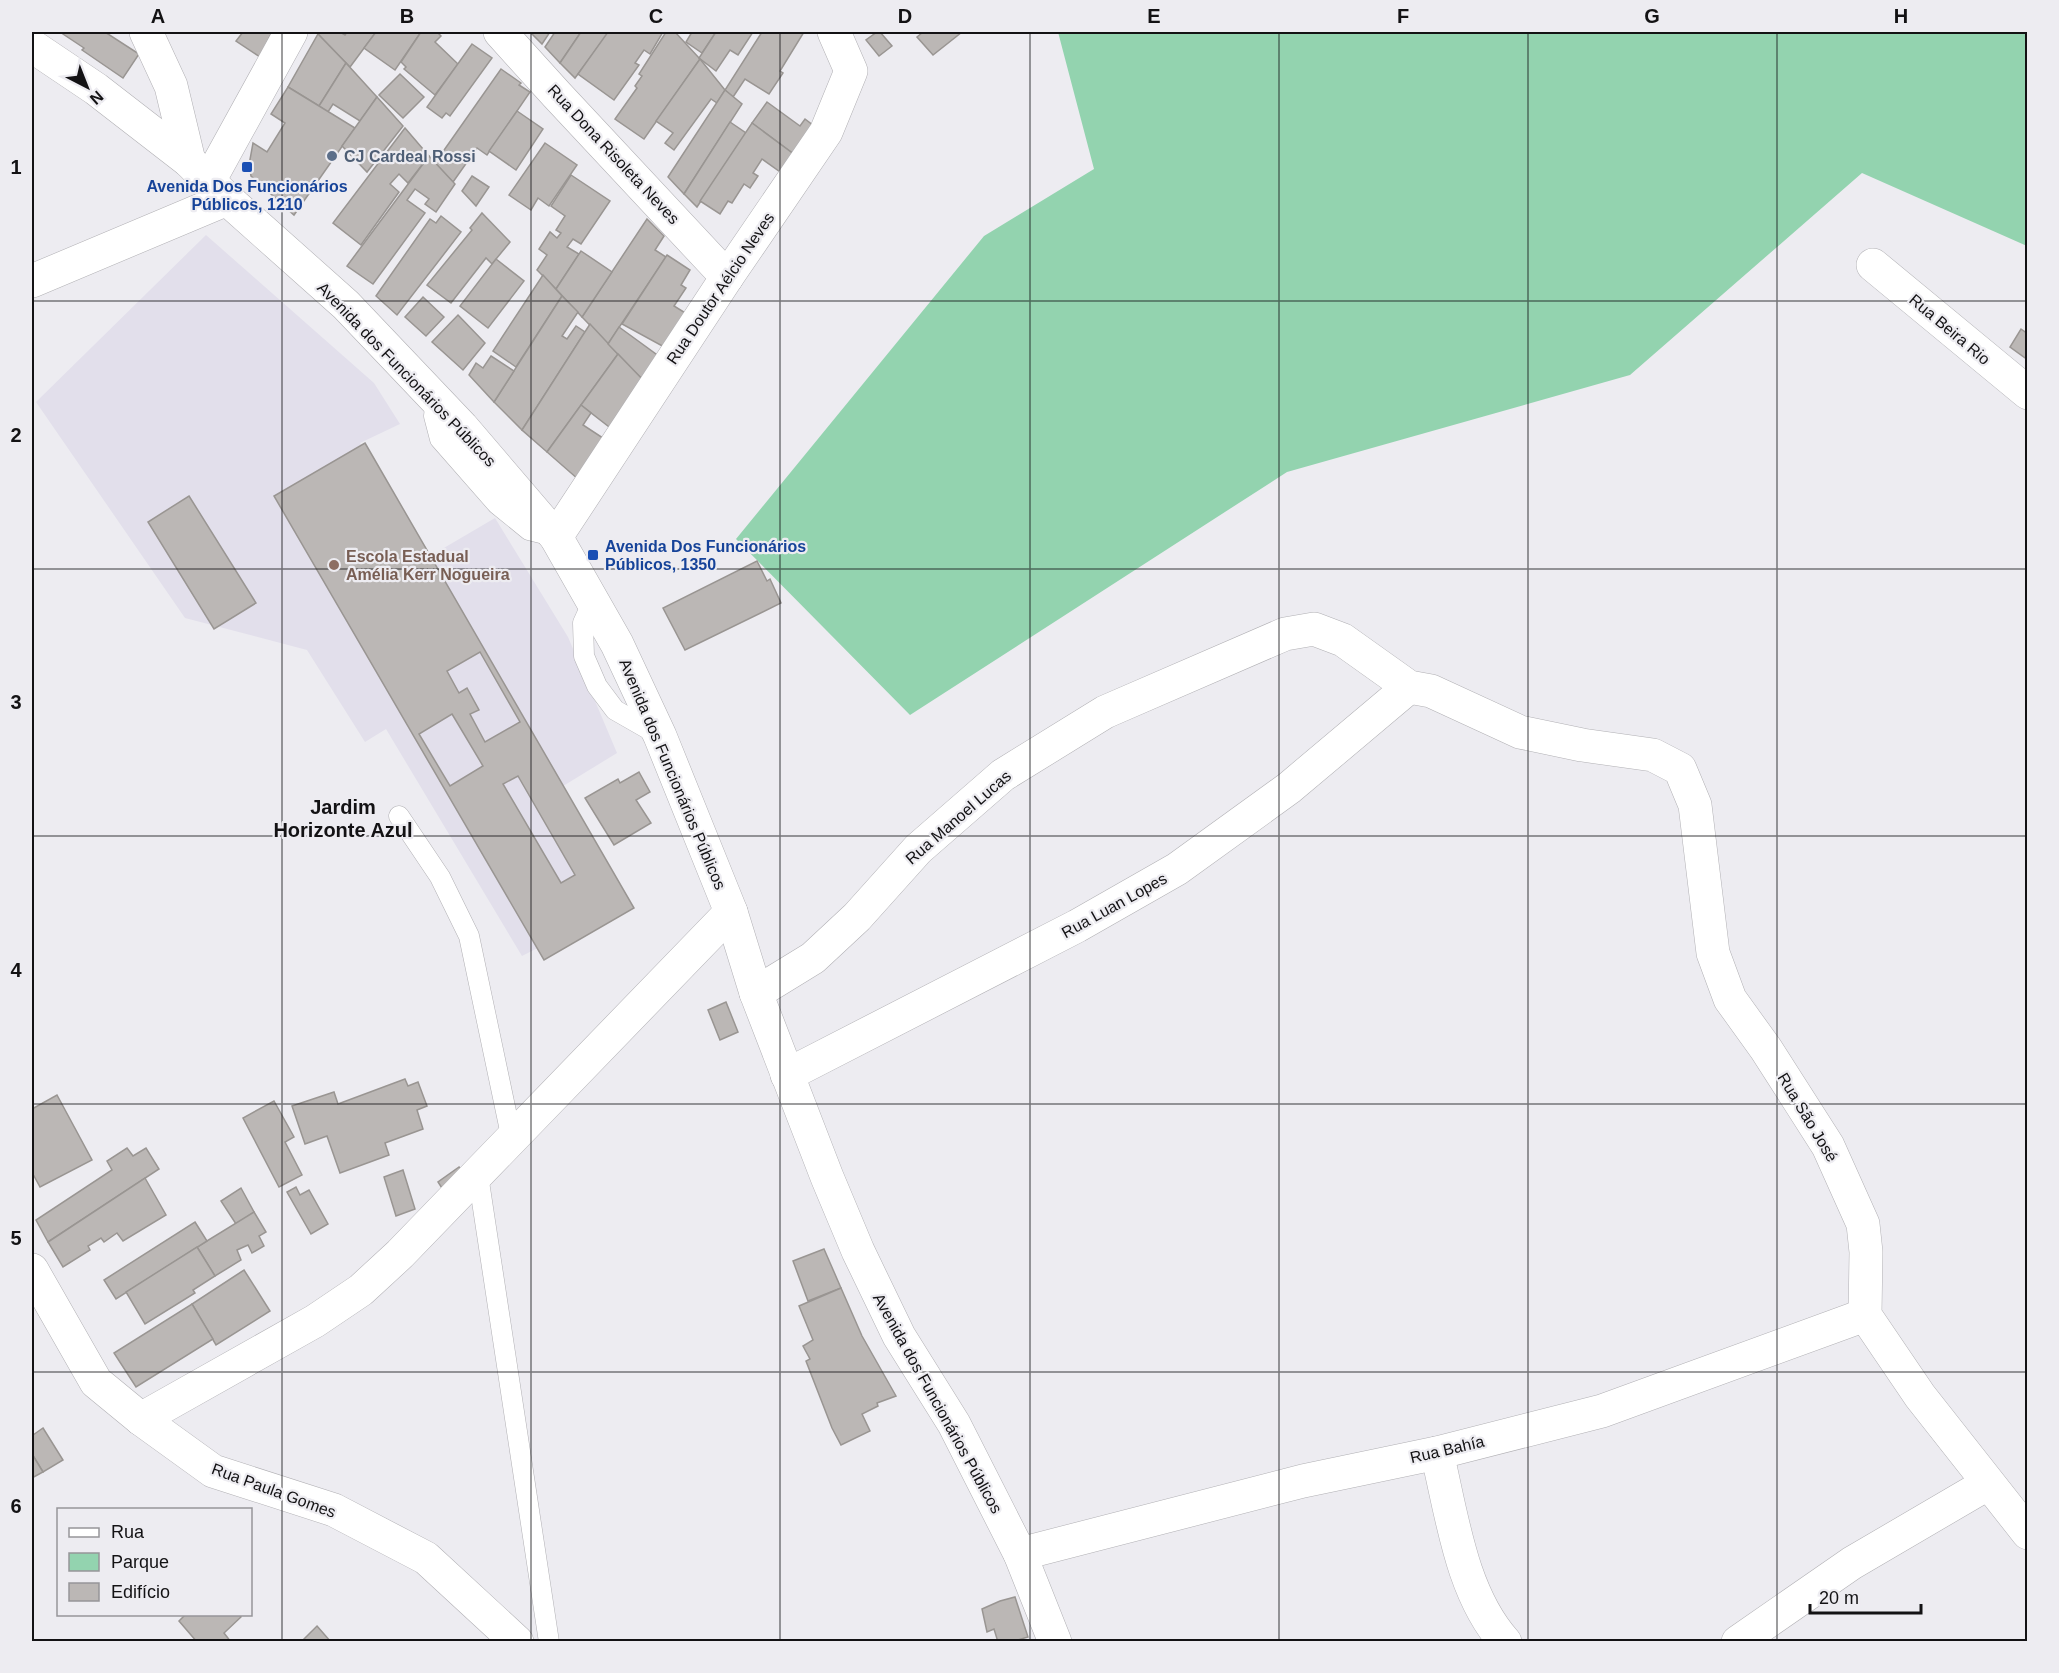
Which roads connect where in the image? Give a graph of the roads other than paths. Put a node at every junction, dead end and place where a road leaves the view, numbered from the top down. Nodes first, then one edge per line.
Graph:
1 (146, 32) edge
2 (291, 32) edge
3 (501, 32) edge
4 (834, 32) edge
5 (32, 46) edge
6 (208, 180) junction
7 (1873, 265) dead end
8 (727, 277) junction
9 (32, 281) edge
10 (2028, 393) edge
11 (556, 537) junction
12 (1409, 687) junction
13 (399, 816) dead end
14 (731, 912) junction
15 (756, 993) junction
16 (787, 1076) junction
17 (512, 1140) junction
18 (478, 1175) junction
19 (34, 1279) edge
20 (1865, 1315) junction
21 (141, 1419) junction
22 (1437, 1453) junction
23 (1988, 1484) junction
24 (2028, 1533) edge
25 (1020, 1554) junction
26 (517, 1641) edge
27 (549, 1641) edge
28 (1055, 1641) edge
29 (1505, 1641) edge
30 (1738, 1641) edge

1 - 6 street
2 - 6 street
3 - 8 street, Rua Dona Risoleta Neves
4 - 8 street, Rua Doutor Aélcio Neves
5 - 6 street, Avenida dos Funcionários Públicos
6 - 9 street
6 - 11 street, Avenida dos Funcionários Públicos
7 - 10 street, Rua Beira Rio
8 - 11 street, Rua Doutor Aélcio Neves
11 - 14 street, Avenida dos Funcionários Públicos
12 - 15 street, Rua Manoel Lucas
12 - 16 street, Rua Luan Lopes
12 - 20 street, Rua São José
13 - 17 lane
14 - 15 street, Avenida dos Funcionários Públicos
14 - 17 street
15 - 16 street, Avenida dos Funcionários Públicos
16 - 25 street, Avenida dos Funcionários Públicos
17 - 18 street
18 - 21 street
18 - 27 lane
19 - 21 street, Rua Paula Gomes
20 - 22 street, Rua Bahía
20 - 23 street
21 - 26 street, Rua Paula Gomes
22 - 25 street, Rua Bahía
22 - 29 street
23 - 24 street
23 - 30 street
25 - 28 street, Avenida dos Funcionários Públicos

